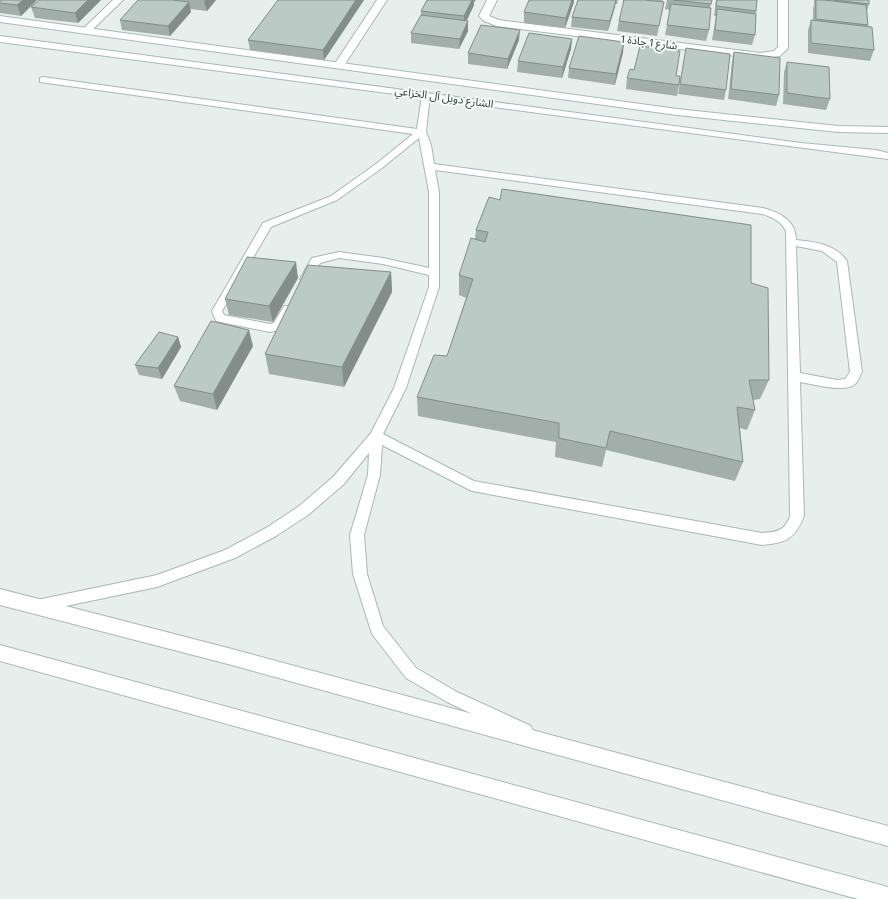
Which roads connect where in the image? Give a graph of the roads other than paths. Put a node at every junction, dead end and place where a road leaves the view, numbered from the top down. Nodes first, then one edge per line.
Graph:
1 (118, 0) edge
2 (382, 0) edge
3 (492, 0) edge
4 (783, 0) edge
5 (0, 19) edge
6 (86, 30) junction
7 (0, 39) edge
8 (186, 44) junction
9 (232, 50) junction
10 (170, 63) junction
11 (339, 65) junction
12 (218, 69) junction
13 (43, 80) dead end
14 (426, 95) junction
15 (888, 130) edge
16 (421, 132) junction
17 (888, 156) edge
18 (429, 166) junction
19 (790, 242) junction
20 (433, 272) junction
21 (302, 285) edge
22 (292, 301) edge
23 (793, 376) junction
24 (376, 436) junction
25 (0, 597) edge
26 (35, 606) junction
27 (0, 653) edge
28 (558, 746) junction
29 (888, 836) edge
30 (888, 897) edge

1 - 6 main road
2 - 11 main road
3 - 4 main road, شارع 1 جادة 1
5 - 6 main road, الشارع دوبل آل الخزاعي
6 - 8 main road, الشارع دوبل آل الخزاعي
7 - 10 main road, الشارع دوبل آل الخزاعي
8 - 9 main road, الشارع دوبل آل الخزاعي
8 - 10 main road
9 - 11 main road, الشارع دوبل آل الخزاعي
9 - 12 main road
10 - 12 main road, الشارع دوبل آل الخزاعي
11 - 15 main road, الشارع دوبل آل الخزاعي
12 - 14 main road, الشارع دوبل آل الخزاعي
13 - 16 lane
14 - 16 lane
14 - 17 main road, الشارع دوبل آل الخزاعي
16 - 18 lane
16 - 22 lane
18 - 19 lane
18 - 20 lane
19 - 23 lane
19 - 23 lane
20 - 21 lane
20 - 24 lane
23 - 24 lane
24 - 26 lane
24 - 28 lane
25 - 26 main road
26 - 28 main road
27 - 30 main road
28 - 29 main road

